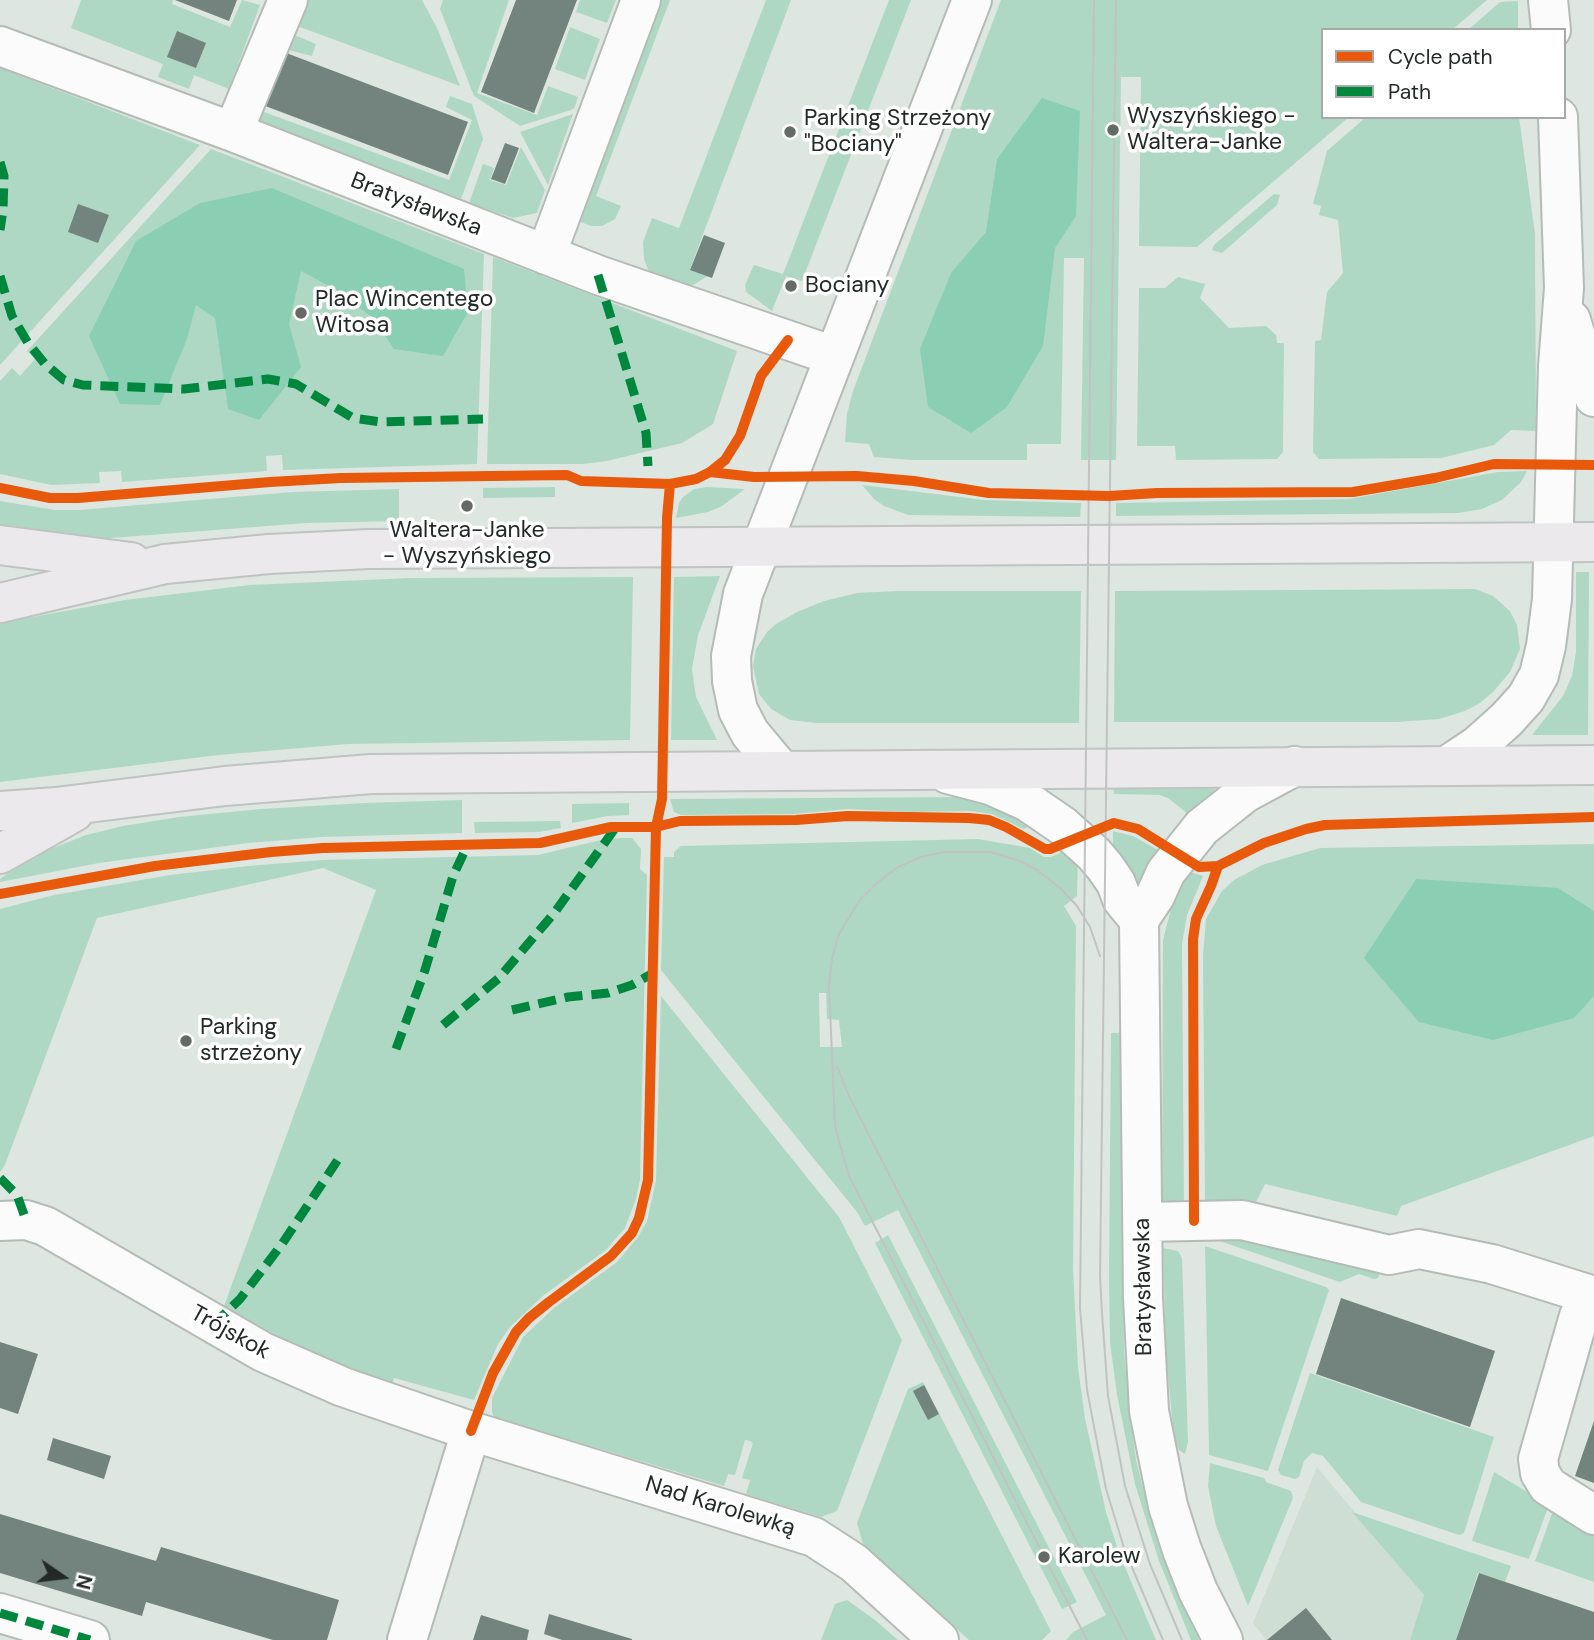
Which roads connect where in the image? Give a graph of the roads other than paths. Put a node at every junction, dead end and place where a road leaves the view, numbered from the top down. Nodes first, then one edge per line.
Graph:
1 (288, 0) edge
2 (641, 0) edge
3 (972, 0) edge
4 (1548, 0) edge
5 (1550, 28) edge
6 (0, 46) edge
7 (1558, 119) edge
8 (233, 132) junction
9 (546, 255) junction
10 (1564, 288) junction
11 (834, 356) junction
12 (1594, 397) edge
13 (1554, 542) junction
14 (1594, 542) edge
15 (0, 545) edge
16 (760, 547) junction
17 (158, 565) junction
18 (0, 603) edge
19 (1448, 765) junction
20 (1594, 765) edge
21 (1296, 766) junction
22 (925, 768) junction
23 (780, 769) junction
24 (90, 803) junction
25 (0, 811) edge
26 (0, 854) edge
27 (1139, 920) junction
28 (0, 1221) edge
29 (1143, 1222) junction
30 (1594, 1298) edge
31 (471, 1431) junction
32 (1594, 1515) edge
33 (0, 1613) edge
34 (90, 1640) edge
35 (407, 1640) edge
36 (939, 1640) edge
37 (1223, 1640) edge

1 - 8 street
2 - 9 street
3 - 11 street
4 - 5 street
6 - 8 street, Bratysławska
7 - 10 street
8 - 9 street, Bratysławska
9 - 11 street, Bratysławska
10 - 12 street
10 - 13 street
11 - 16 street
13 - 14 main road
13 - 16 main road
13 - 19 street
15 - 17 main road
16 - 17 main road
16 - 23 street
17 - 18 main road
19 - 20 main road
19 - 21 main road
21 - 22 main road
21 - 27 street
22 - 23 main road
22 - 27 street
23 - 24 main road
24 - 25 main road
24 - 26 main road
27 - 29 street, Bratysławska
28 - 31 street, Trójskok
29 - 30 street
29 - 37 street, Bratysławska
30 - 32 street
31 - 35 street
31 - 36 street, Nad Karolewką
33 - 34 street

